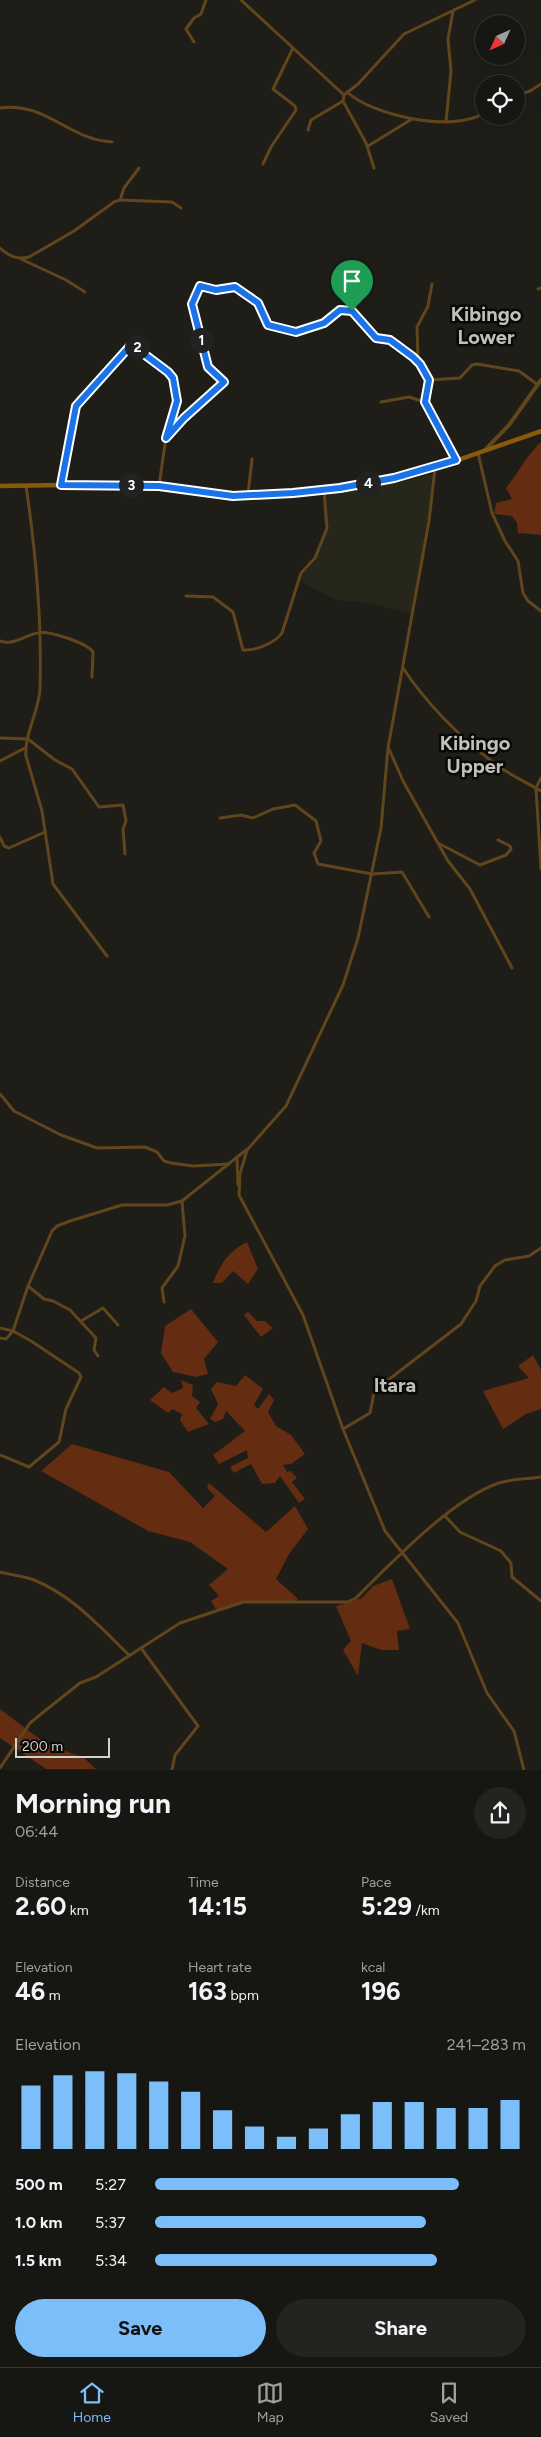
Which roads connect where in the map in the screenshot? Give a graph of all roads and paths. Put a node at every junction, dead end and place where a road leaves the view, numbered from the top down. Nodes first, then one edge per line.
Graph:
1 (206, 0) edge
2 (241, 0) edge
3 (475, 0) edge
4 (453, 11) junction
5 (194, 42) dead end
6 (293, 48) junction
7 (541, 84) edge
8 (525, 93) edge
9 (345, 94) junction
10 (343, 102) junction
11 (0, 108) edge
12 (475, 117) edge
13 (412, 120) junction
14 (446, 122) junction
15 (308, 130) dead end
16 (112, 142) dead end
17 (368, 146) junction
18 (263, 164) dead end
19 (139, 168) dead end
20 (374, 168) dead end
21 (120, 200) junction
22 (181, 208) dead end
23 (0, 248) edge
24 (21, 259) junction
25 (432, 284) dead end
26 (85, 292) dead end
27 (418, 360) junction
28 (429, 380) junction
29 (541, 380) edge
30 (538, 385) junction
31 (382, 402) dead end
32 (425, 402) junction
33 (541, 431) edge
34 (166, 438) junction
35 (484, 450) junction
36 (478, 453) junction
37 (252, 459) dead end
38 (456, 460) junction
39 (435, 468) junction
40 (61, 485) junction
41 (0, 486) edge
42 (26, 486) junction
43 (159, 486) junction
44 (324, 490) junction
45 (248, 494) junction
46 (186, 596) dead end
47 (541, 611) edge
48 (40, 632) junction
49 (0, 640) edge
50 (402, 668) junction
51 (92, 677) dead end
52 (0, 738) edge
53 (28, 739) junction
54 (25, 748) junction
55 (388, 748) junction
56 (0, 760) edge
57 (541, 778) edge
58 (536, 788) junction
59 (541, 791) edge
60 (220, 818) dead end
61 (45, 832) junction
62 (0, 838) edge
63 (498, 840) dead end
64 (438, 843) junction
65 (125, 854) dead end
66 (541, 869) edge
67 (372, 874) junction
68 (430, 917) dead end
69 (107, 956) dead end
70 (512, 968) dead end
71 (0, 1094) edge
72 (247, 1150) junction
73 (237, 1158) junction
74 (230, 1164) junction
75 (238, 1186) junction
76 (182, 1201) junction
77 (541, 1248) edge
78 (28, 1286) junction
79 (164, 1302) dead end
80 (82, 1321) junction
81 (118, 1325) dead end
82 (0, 1328) edge
83 (13, 1331) junction
84 (0, 1338) edge
85 (98, 1356) dead end
86 (343, 1429) junction
87 (0, 1455) edge
88 (541, 1477) edge
89 (445, 1516) junction
90 (402, 1553) junction
91 (0, 1572) edge
92 (541, 1601) edge
93 (141, 1648) junction
94 (129, 1656) junction
95 (0, 1768) edge
96 (172, 1770) edge
97 (524, 1770) edge

1 - 5 street
2 - 6 street
3 - 4 street
4 - 9 street
4 - 14 street
6 - 9 street
6 - 18 street
7 - 8 street
9 - 10 street
9 - 13 street
10 - 15 street
10 - 17 street
11 - 16 street
12 - 14 street
13 - 14 street
13 - 17 street
17 - 20 street
19 - 21 street
21 - 22 street
21 - 24 street
23 - 24 street
24 - 26 street
25 - 27 street
27 - 28 street
27 - 34 street
28 - 30 street
28 - 32 street
29 - 30 street
30 - 35 street
31 - 32 street
32 - 38 street
33 - 35 main road
34 - 40 street
34 - 43 street
35 - 36 main road
36 - 38 main road
36 - 47 street
37 - 45 street
38 - 39 main road
39 - 44 main road
39 - 50 street
40 - 42 main road
40 - 43 main road
41 - 42 main road
42 - 48 street
43 - 45 main road
44 - 45 main road
44 - 46 street
48 - 49 street
48 - 51 street
48 - 53 street
50 - 55 street
50 - 58 street
52 - 53 street
53 - 54 street
53 - 65 street
54 - 56 street
54 - 61 street
55 - 64 street
55 - 67 street
57 - 58 street
58 - 59 street
58 - 66 street
60 - 67 street
61 - 62 street
61 - 69 street
63 - 64 street
64 - 70 street
67 - 68 street
67 - 72 street
71 - 74 street
72 - 73 street
72 - 75 street
73 - 74 street
73 - 75 street
74 - 76 street
75 - 86 street
76 - 78 street
76 - 79 street
77 - 86 street
78 - 80 street
78 - 83 street
80 - 81 street
80 - 85 street
82 - 83 street
83 - 84 street
83 - 87 street
86 - 90 street
88 - 89 street
89 - 90 street
89 - 92 street
90 - 93 street
90 - 97 street
91 - 94 street
93 - 94 street
93 - 96 street
94 - 95 street

